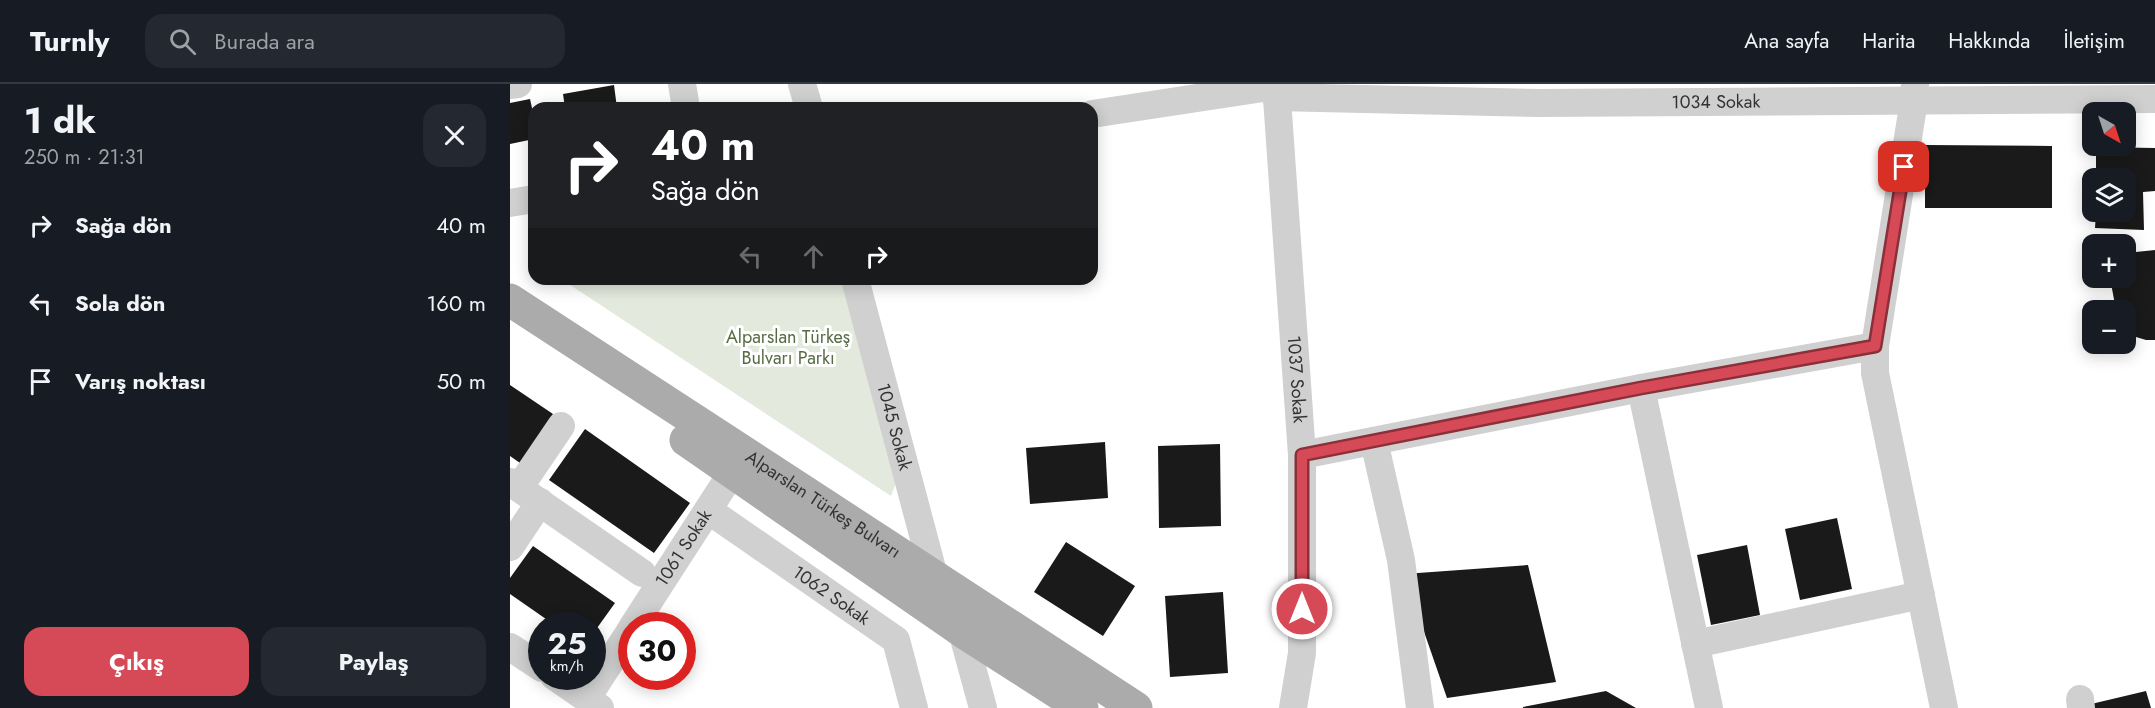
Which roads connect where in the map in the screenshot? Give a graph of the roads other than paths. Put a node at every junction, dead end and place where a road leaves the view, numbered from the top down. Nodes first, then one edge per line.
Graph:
1 (518, 84) edge
2 (682, 84) edge
3 (802, 84) edge
4 (510, 85) edge
5 (1276, 89) edge
6 (1915, 92) edge
7 (1538, 93) edge
8 (2155, 99) edge
9 (685, 102) edge
10 (807, 102) edge
11 (1098, 113) edge
12 (528, 200) edge
13 (510, 203) edge
14 (857, 285) edge
15 (510, 300) edge
16 (510, 323) edge
17 (1875, 346) junction
18 (1641, 388) junction
19 (561, 426) dead end
20 (1374, 441) junction
21 (1302, 455) junction
22 (733, 471) junction
23 (523, 490) edge
24 (708, 510) junction
25 (510, 548) edge
26 (642, 573) dead end
27 (934, 576) junction
28 (1921, 595) junction
29 (642, 612) edge
30 (962, 631) junction
31 (1695, 644) junction
32 (510, 647) edge
33 (618, 654) edge
34 (528, 659) edge
35 (575, 690) edge
36 (593, 703) edge
37 (1292, 706) edge
38 (915, 708) edge
39 (983, 708) edge
40 (1082, 708) edge
41 (1136, 708) edge
42 (1420, 708) edge
43 (1709, 708) edge
44 (1944, 708) edge

1 - 4 street
2 - 9 street
3 - 10 street
5 - 7 street, 1034 Sokak
5 - 11 street, 1034 Sokak
5 - 21 street, 1037 Sokak
6 - 7 street, 1034 Sokak
6 - 8 street, 1034 Sokak
6 - 17 street
12 - 13 street
14 - 27 street, 1045 Sokak
15 - 27 main road, Alparslan Türkeş Bulvarı
16 - 22 main road, Alparslan Türkeş Bulvarı
17 - 18 street
17 - 28 street
18 - 20 street
18 - 31 street
19 - 23 street
20 - 21 street
20 - 42 street
21 - 37 street, 1037 Sokak
22 - 24 street, 1061 Sokak
22 - 30 main road, Alparslan Türkeş Bulvarı
23 - 25 street
23 - 26 street
24 - 29 street, 1061 Sokak
24 - 38 street, 1062 Sokak
27 - 41 main road, Alparslan Türkeş Bulvarı
28 - 31 street
28 - 44 street
30 - 39 street
30 - 40 main road, Alparslan Türkeş Bulvarı
31 - 43 street
32 - 34 street
33 - 36 street, 1061 Sokak
35 - 36 street

